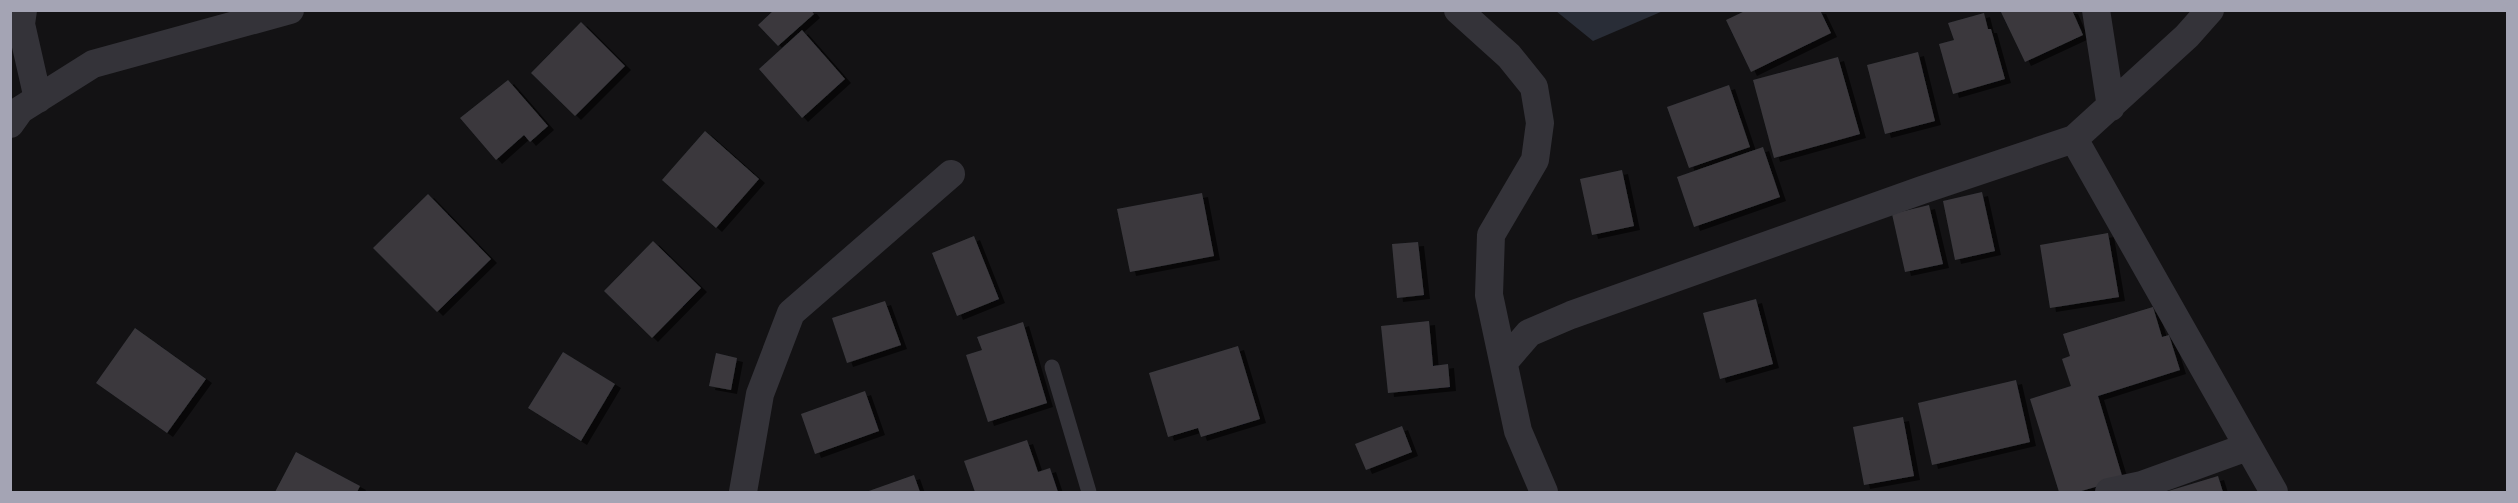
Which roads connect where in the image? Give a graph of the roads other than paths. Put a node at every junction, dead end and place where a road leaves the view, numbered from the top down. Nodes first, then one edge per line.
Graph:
1 (23, 10) edge
2 (290, 10) edge
3 (1458, 10) edge
4 (2096, 10) edge
5 (2210, 10) edge
6 (38, 99) junction
7 (2111, 107) junction
8 (10, 124) edge
9 (2074, 139) junction
10 (951, 174) dead end
11 (1504, 362) junction
12 (1052, 367) dead end
13 (2247, 447) junction
14 (743, 492) edge
15 (1089, 492) edge
16 (1544, 492) edge
17 (2109, 492) edge
18 (2274, 492) edge

1 - 6 street
2 - 6 street
3 - 11 street
4 - 7 street
5 - 7 street
6 - 8 street
7 - 9 street
9 - 11 street
9 - 13 street
10 - 14 street
11 - 16 street
12 - 15 lane
13 - 17 street
13 - 18 street

